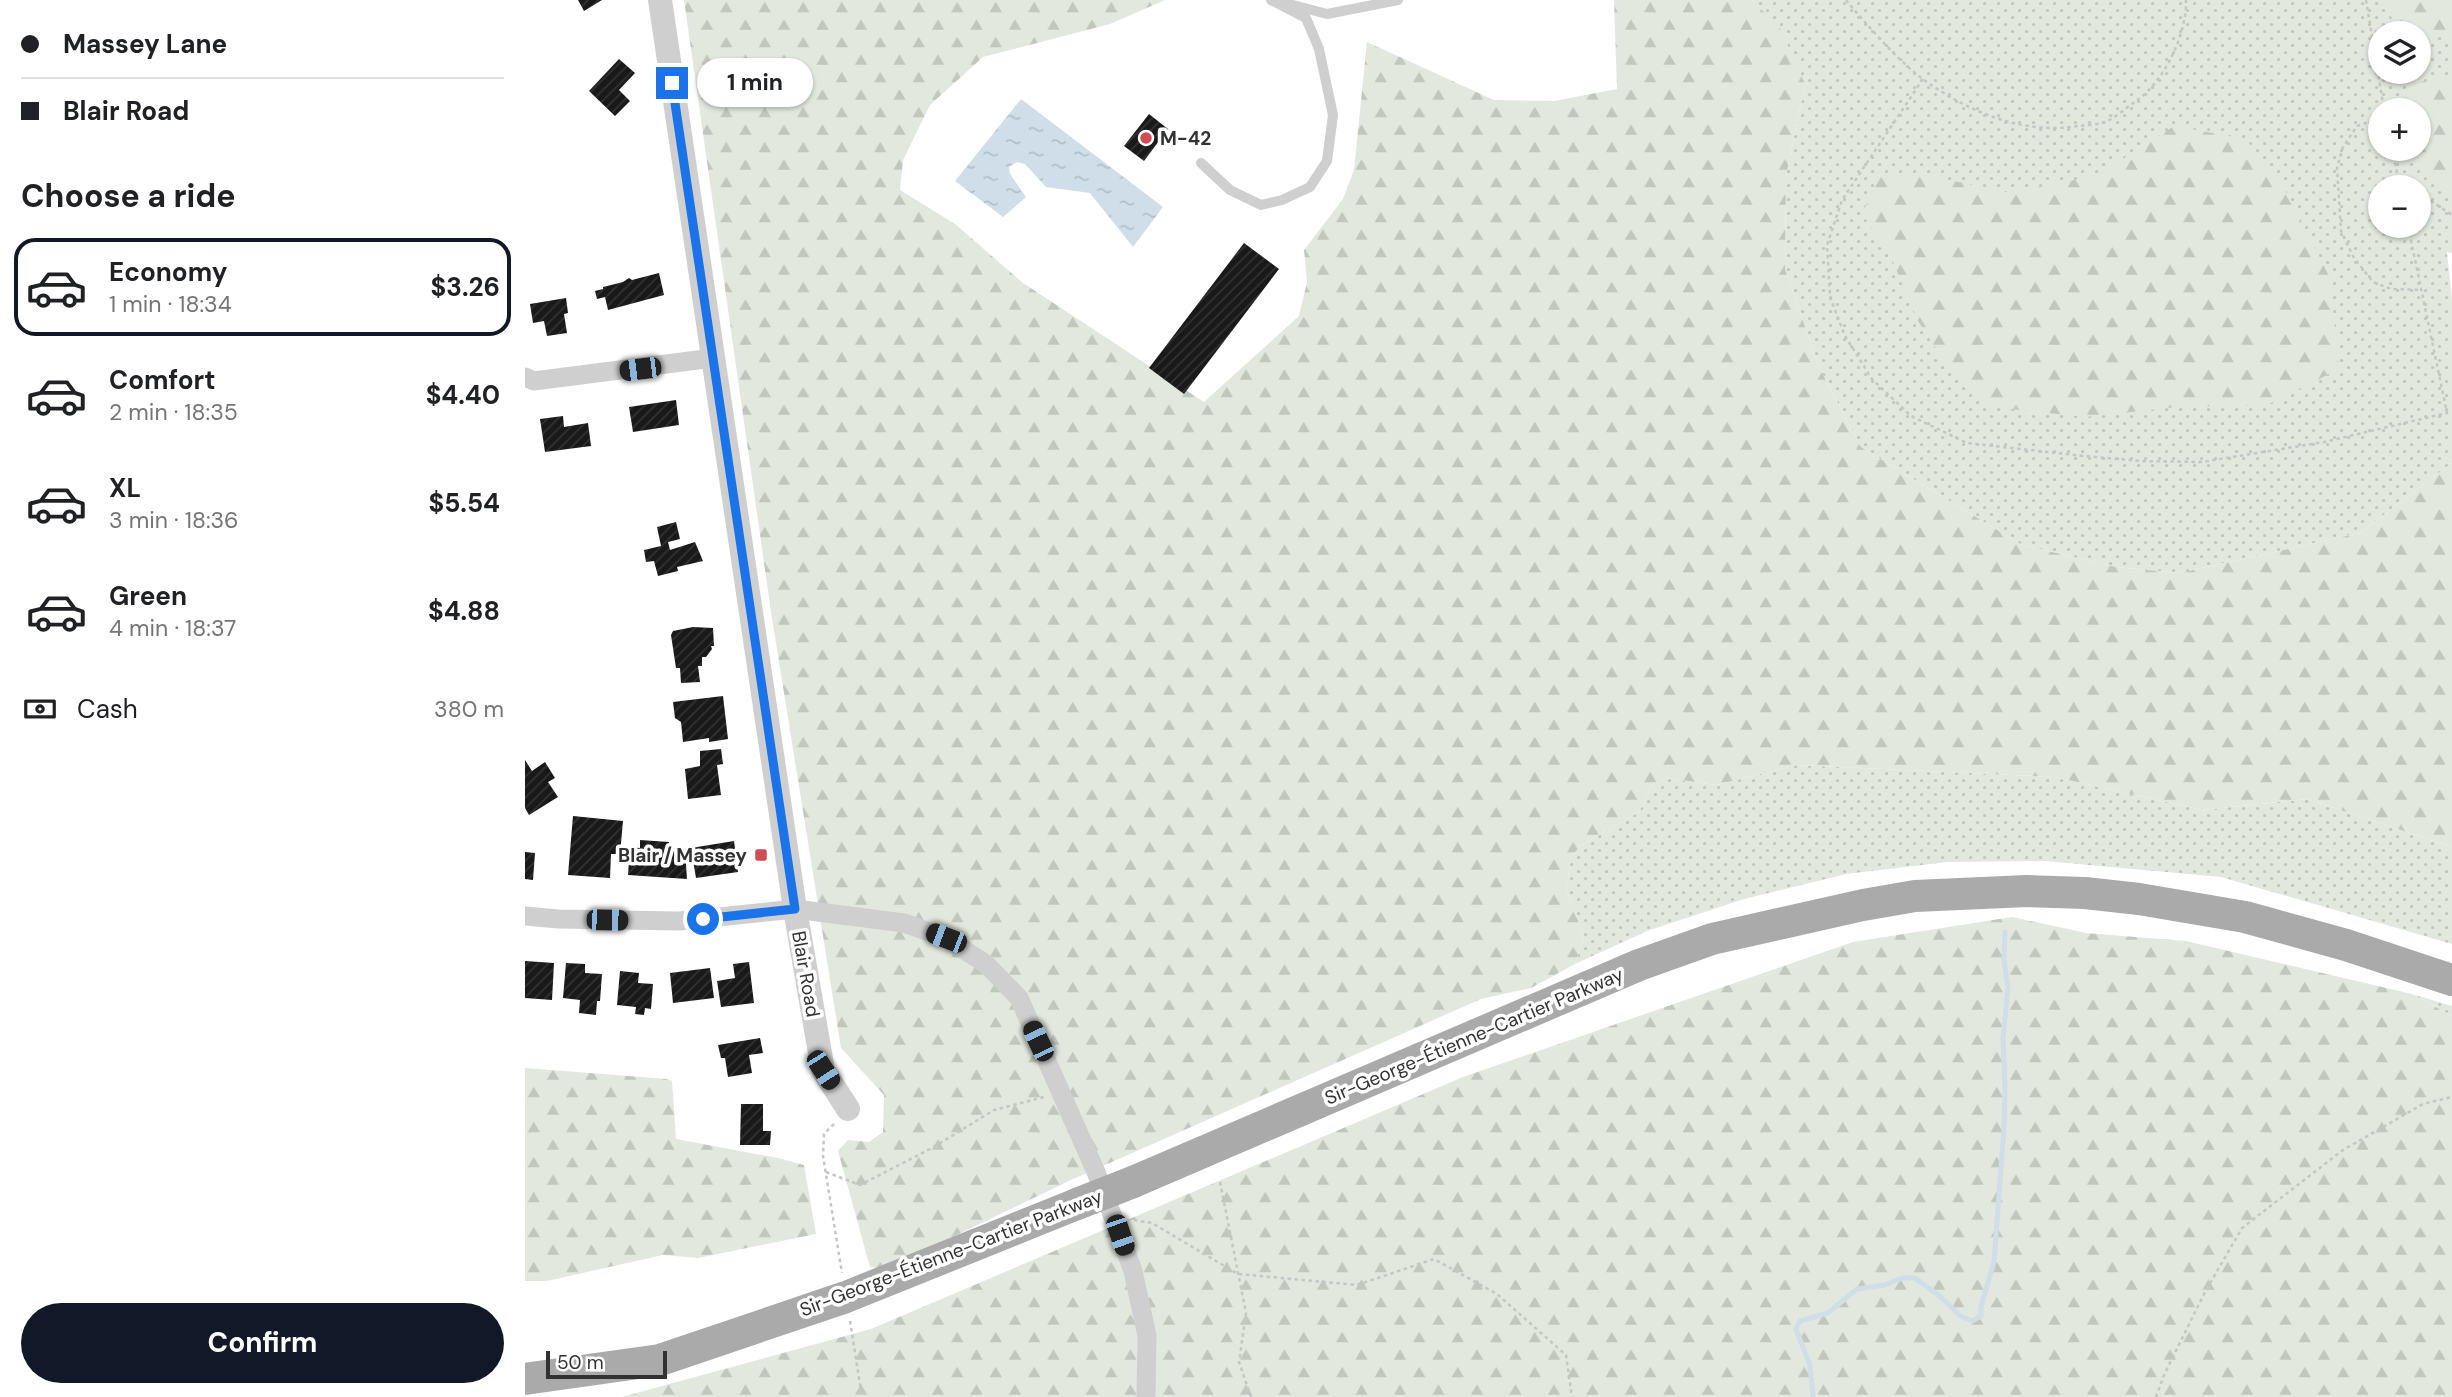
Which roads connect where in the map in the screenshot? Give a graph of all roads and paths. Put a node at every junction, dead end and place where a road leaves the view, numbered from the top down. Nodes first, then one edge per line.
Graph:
1 (660, 0) edge
2 (1398, 0) edge
3 (1846, 0) edge
4 (2186, 0) edge
5 (2366, 0) edge
6 (1923, 79) junction
7 (2382, 98) edge
8 (2368, 122) edge
9 (1201, 163) dead end
10 (2431, 200) edge
11 (2452, 215) edge
12 (2410, 238) edge
13 (2421, 290) junction
14 (713, 358) junction
15 (525, 377) edge
16 (795, 909) junction
17 (525, 916) edge
18 (2452, 980) edge
19 (1061, 1093) junction
20 (2452, 1097) edge
21 (848, 1109) joint
22 (826, 1172) junction
23 (1220, 1182) dead end
24 (1114, 1217) junction
25 (1238, 1274) junction
26 (846, 1297) junction
27 (525, 1379) edge
28 (862, 1397) edge
29 (1146, 1397) edge
30 (1251, 1397) edge
31 (1571, 1397) edge
32 (2156, 1397) edge

1 - 14 street, Blair Road
2 - 9 lane
3 - 6 path
4 - 6 path
5 - 7 path
6 - 13 path
8 - 13 path
10 - 11 path
12 - 13 path
14 - 15 street
14 - 16 street, Blair Road
16 - 17 street
16 - 19 street
16 - 21 street, Blair Road
18 - 26 main road, Sir-George-Étienne-Cartier Parkway, bridge
19 - 22 path
19 - 24 street
20 - 32 path
21 - 22 path
22 - 26 path
23 - 25 path
24 - 25 path
24 - 29 street
25 - 30 path
25 - 31 path
26 - 27 main road, Sir-George-Étienne-Cartier Parkway
26 - 28 path

